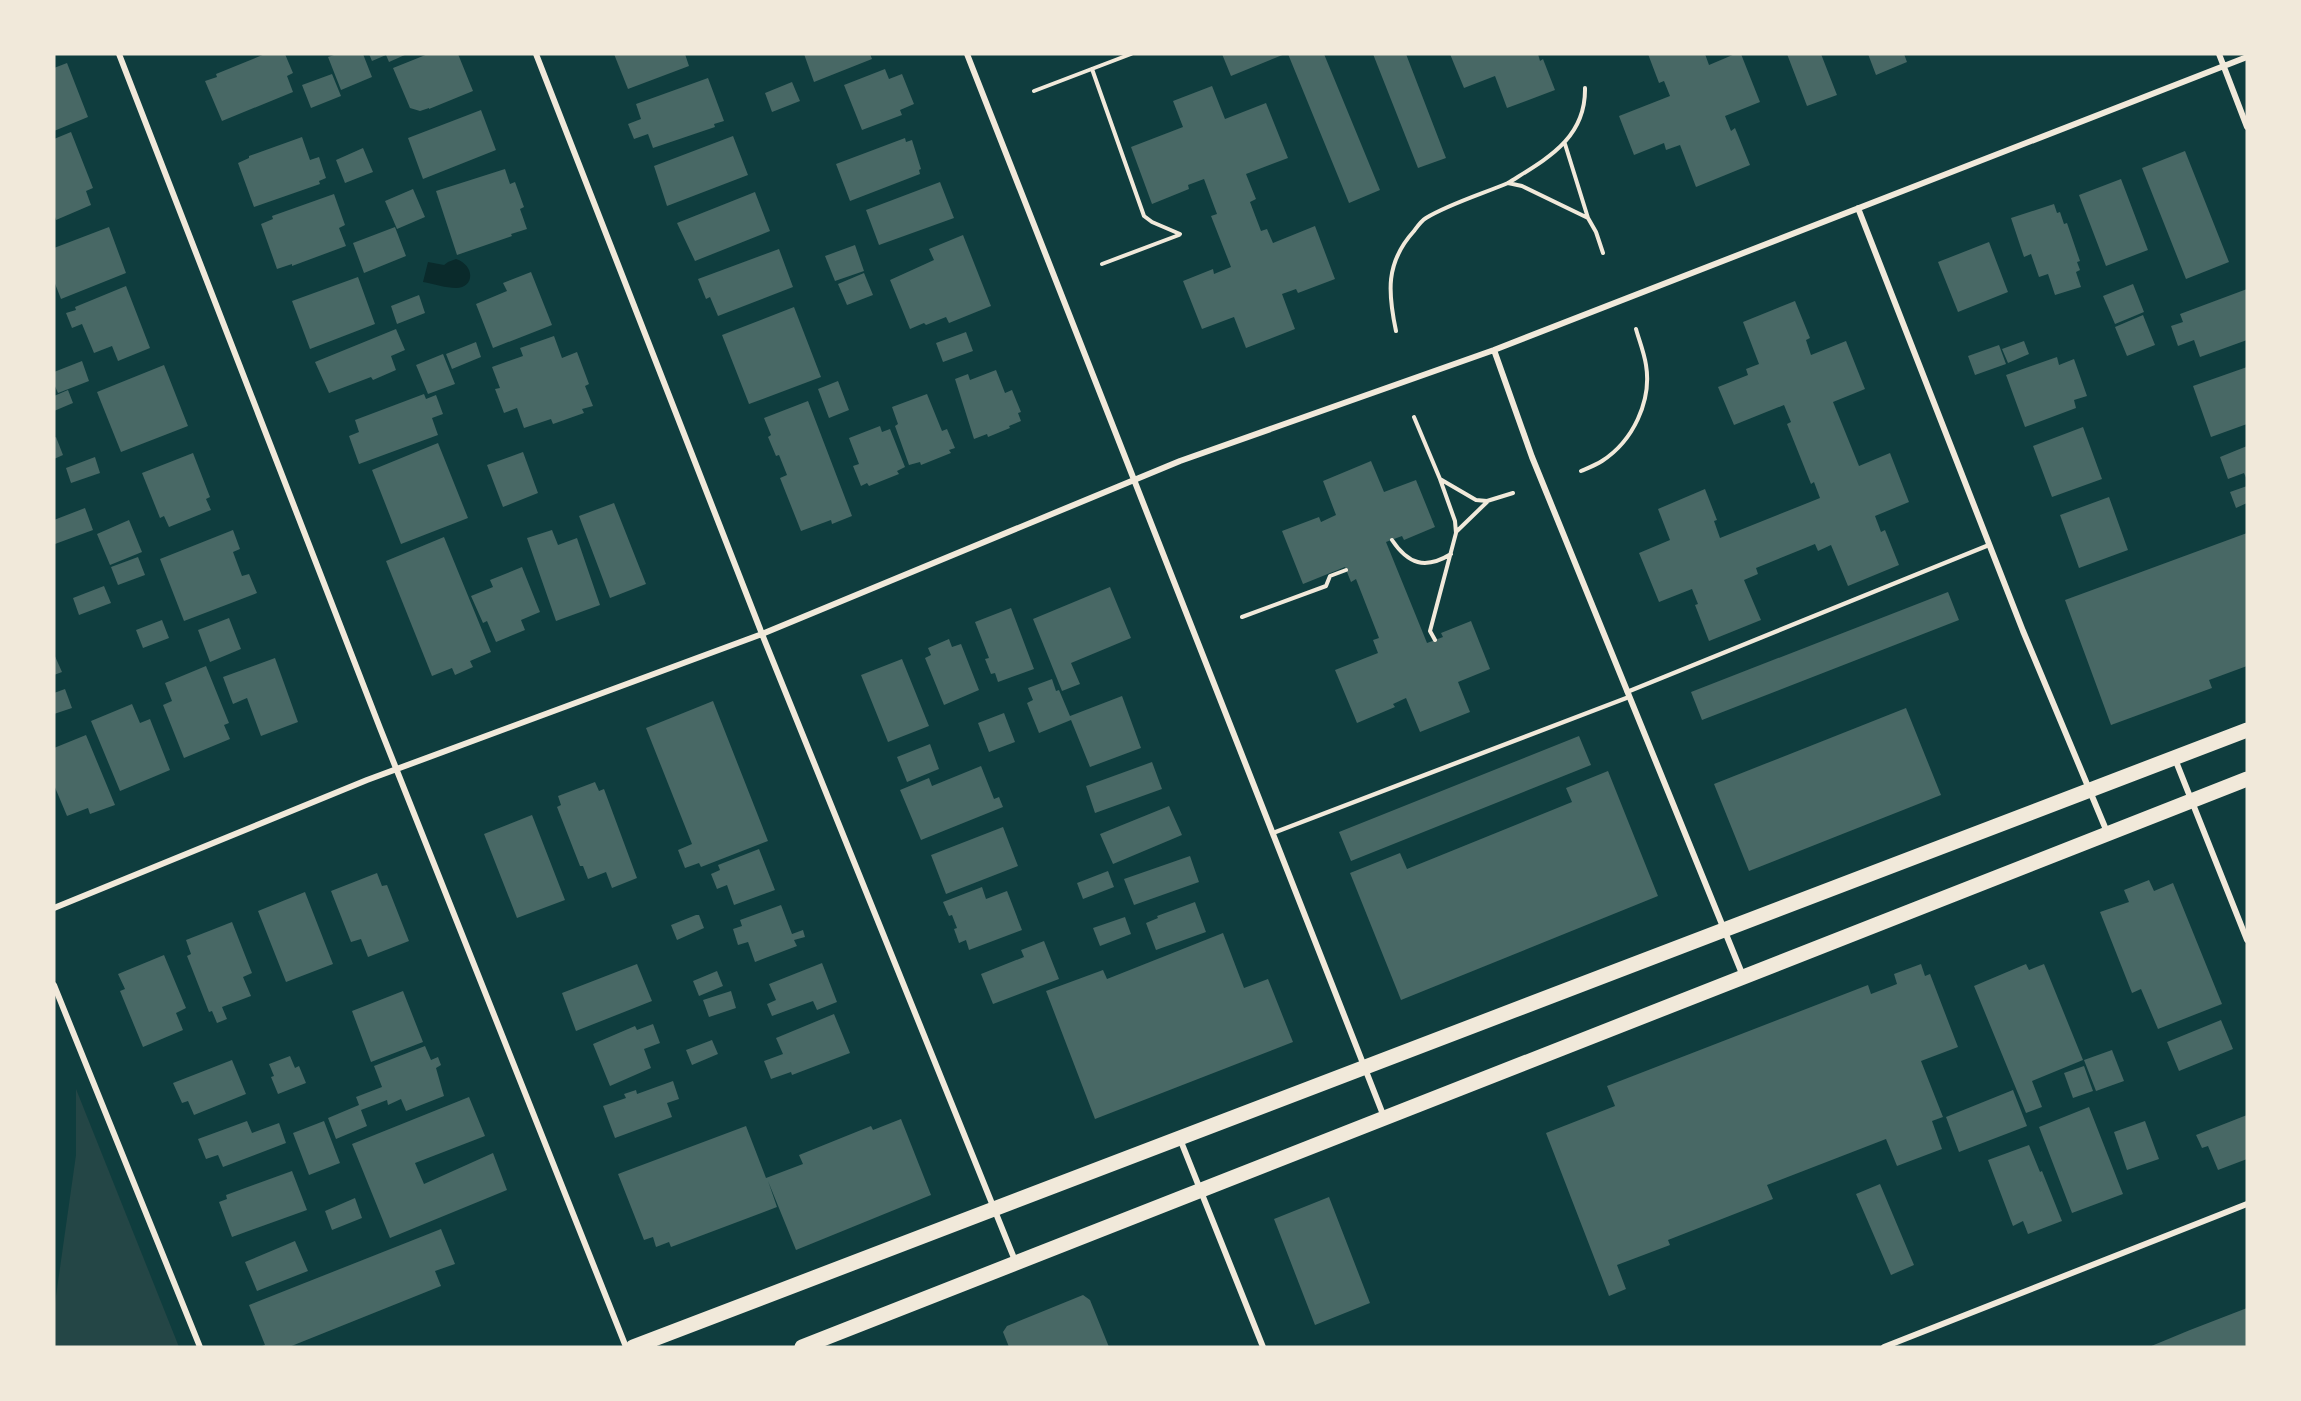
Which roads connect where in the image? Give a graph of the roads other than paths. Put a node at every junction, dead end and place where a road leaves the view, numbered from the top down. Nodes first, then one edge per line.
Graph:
1 (119, 54) edge
2 (536, 54) edge
3 (967, 54) edge
4 (2219, 54) edge
5 (2247, 57) edge
6 (2224, 66) junction
7 (2247, 127) edge
8 (1858, 208) junction
9 (1494, 350) junction
10 (1135, 480) junction
11 (1989, 545) junction
12 (762, 634) junction
13 (1628, 694) junction
14 (2247, 730) edge
15 (2175, 758) junction
16 (397, 770) junction
17 (2247, 779) edge
18 (2089, 791) junction
19 (2192, 801) junction
20 (1273, 833) junction
21 (2107, 834) junction
22 (54, 908) edge
23 (1724, 930) junction
24 (2247, 940) edge
25 (1744, 977) junction
26 (54, 985) edge
27 (1365, 1067) junction
28 (1385, 1118) junction
29 (1180, 1138) junction
30 (1201, 1190) junction
31 (2247, 1204) edge
32 (993, 1210) junction
33 (1016, 1263) junction
34 (200, 1347) edge
35 (626, 1347) edge
36 (633, 1347) edge
37 (802, 1347) edge
38 (1263, 1347) edge
39 (1884, 1347) edge

1 - 16 street
2 - 12 street
3 - 10 street
4 - 6 street
5 - 6 street
6 - 7 street
6 - 8 street
8 - 9 street
8 - 11 street
9 - 10 street
9 - 13 street
10 - 12 street
10 - 20 street
11 - 13 lane
11 - 18 street
12 - 16 street
12 - 32 street
13 - 20 lane
13 - 23 street
14 - 15 main road
15 - 18 main road
15 - 19 street
16 - 22 street
16 - 35 street
17 - 19 main road
18 - 21 street
18 - 23 main road
19 - 21 main road
19 - 24 street
20 - 27 street
21 - 25 main road
23 - 25 street
23 - 27 main road
25 - 28 main road
26 - 34 street
27 - 28 street
27 - 29 main road
28 - 30 main road
29 - 30 street
29 - 32 main road
30 - 33 main road
30 - 38 street
31 - 39 street
32 - 33 street
32 - 36 main road
33 - 37 main road

